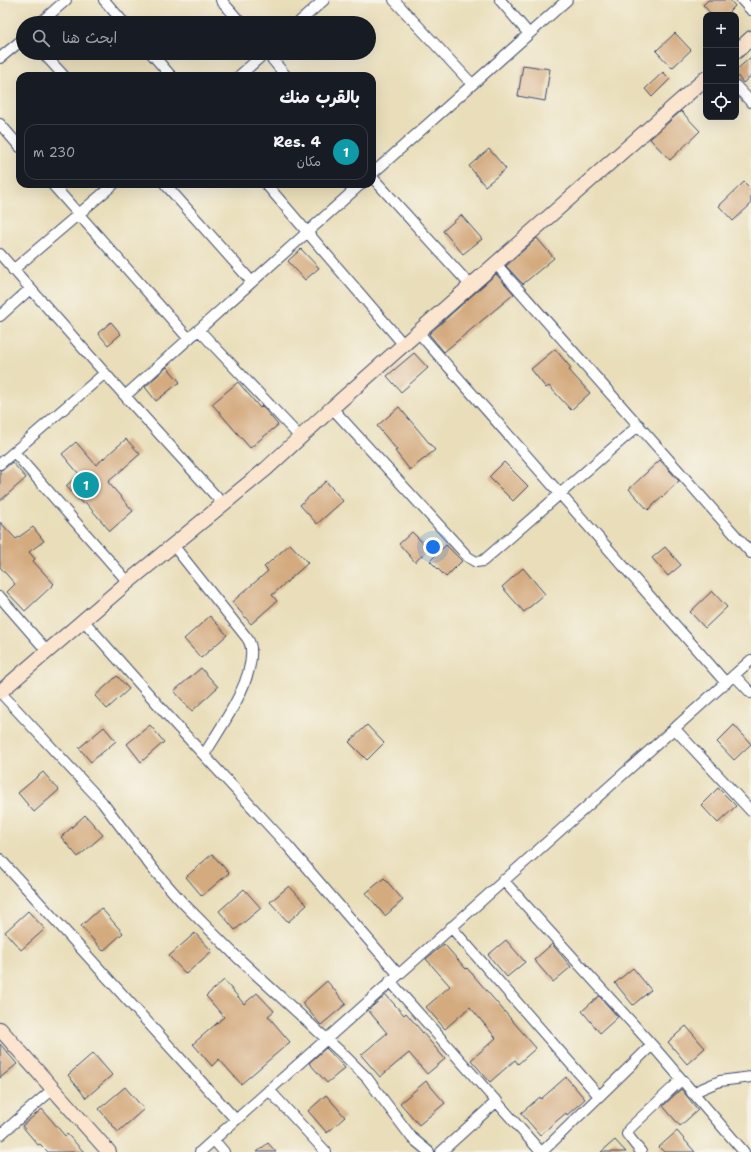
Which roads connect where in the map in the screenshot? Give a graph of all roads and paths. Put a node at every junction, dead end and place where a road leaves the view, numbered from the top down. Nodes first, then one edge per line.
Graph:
1 (66, 0) edge
2 (104, 0) edge
3 (221, 0) edge
4 (324, 0) edge
5 (394, 0) edge
6 (500, 0) edge
7 (567, 0) edge
8 (742, 0) edge
9 (751, 10) edge
10 (48, 16) edge
11 (118, 16) edge
12 (235, 16) edge
13 (306, 16) edge
14 (529, 34) junction
15 (751, 38) edge
16 (16, 44) edge
17 (739, 49) edge
18 (0, 58) edge
19 (49, 60) edge
20 (157, 60) edge
21 (258, 60) edge
22 (272, 60) edge
23 (60, 72) edge
24 (168, 72) edge
25 (244, 72) edge
26 (283, 72) edge
27 (703, 81) edge
28 (472, 84) junction
29 (739, 89) edge
30 (751, 102) edge
31 (0, 124) edge
32 (16, 142) edge
33 (376, 172) edge
34 (376, 180) edge
35 (56, 188) edge
36 (109, 188) edge
37 (169, 188) edge
38 (270, 188) edge
39 (357, 188) edge
40 (79, 214) junction
41 (308, 232) junction
42 (0, 254) edge
43 (496, 264) junction
44 (13, 270) junction
45 (252, 282) junction
46 (471, 286) junction
47 (30, 289) junction
48 (0, 316) edge
49 (199, 330) junction
50 (418, 332) junction
51 (188, 339) junction
52 (404, 345) junction
53 (105, 373) junction
54 (125, 396) junction
55 (332, 408) junction
56 (639, 424) junction
57 (300, 437) junction
58 (14, 452) junction
59 (0, 464) edge
60 (560, 494) junction
61 (223, 504) junction
62 (173, 545) junction
63 (751, 552) edge
64 (128, 582) junction
65 (0, 597) edge
66 (83, 620) junction
67 (47, 651) junction
68 (751, 660) edge
69 (734, 675) junction
70 (726, 683) junction
71 (0, 692) edge
72 (751, 693) edge
73 (674, 728) junction
74 (204, 755) junction
75 (751, 811) edge
76 (0, 859) edge
77 (503, 880) junction
78 (451, 927) junction
79 (398, 974) junction
80 (390, 981) junction
81 (1, 1033) edge
82 (326, 1039) junction
83 (652, 1045) junction
84 (751, 1077) edge
85 (681, 1080) junction
86 (53, 1089) junction
87 (269, 1090) junction
88 (692, 1093) junction
89 (599, 1096) junction
90 (497, 1102) junction
91 (236, 1120) junction
92 (0, 1136) edge
93 (214, 1140) junction
94 (109, 1152) edge
95 (200, 1152) edge
96 (224, 1152) edge
97 (326, 1152) edge
98 (429, 1152) edge
99 (441, 1152) edge
100 (541, 1152) edge
101 (642, 1152) edge
102 (744, 1152) edge

1 - 10 street
2 - 11 street
3 - 12 street
4 - 13 street
5 - 28 street
6 - 14 street
7 - 14 street
8 - 9 street
14 - 28 street
15 - 17 main road
16 - 18 street
19 - 23 street
20 - 24 street
21 - 25 street
22 - 26 street
27 - 43 main road
28 - 33 street
29 - 30 street
31 - 32 street
34 - 46 street
35 - 40 street
36 - 40 street
37 - 45 street
38 - 41 street
39 - 41 street
40 - 44 street
40 - 51 street
41 - 45 street
41 - 52 street
42 - 44 street
43 - 46 main road
43 - 56 street
44 - 47 street
45 - 49 street
46 - 50 main road
47 - 48 street
47 - 53 street
49 - 51 street
49 - 57 street
50 - 52 main road
50 - 60 street
51 - 54 street
52 - 55 main road
53 - 54 street
53 - 58 street
54 - 61 street
55 - 57 main road
55 - 60 street
56 - 60 street
56 - 63 street
57 - 61 main road
58 - 59 street
58 - 64 street
60 - 70 street
61 - 62 main road
62 - 64 main road
62 - 74 street
64 - 66 main road
65 - 67 street
66 - 67 main road
66 - 74 street
67 - 71 main road
68 - 69 street
69 - 70 street
69 - 72 street
70 - 73 street
71 - 82 street
73 - 75 street
73 - 77 street
74 - 79 street
76 - 91 street
77 - 78 street
77 - 83 street
78 - 79 street
78 - 89 street
79 - 80 street
80 - 82 street
80 - 90 street
81 - 86 main road
82 - 87 street
82 - 98 street
83 - 85 street
83 - 89 street
84 - 88 street
85 - 88 street
85 - 101 street
86 - 92 street
86 - 94 main road
87 - 91 street
87 - 97 street
88 - 102 street
89 - 100 street
90 - 99 street
90 - 100 street
91 - 93 street
93 - 95 street
93 - 96 street

